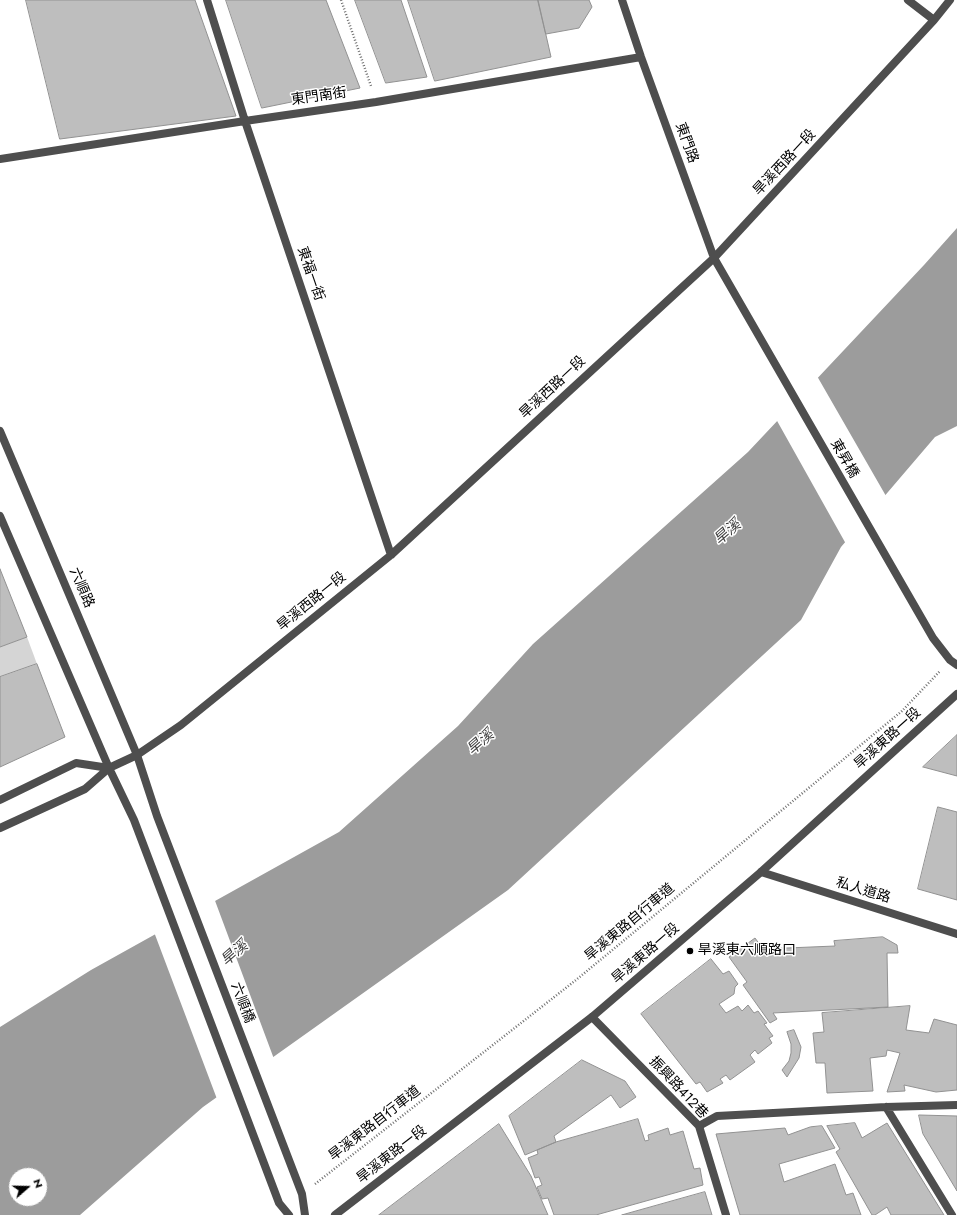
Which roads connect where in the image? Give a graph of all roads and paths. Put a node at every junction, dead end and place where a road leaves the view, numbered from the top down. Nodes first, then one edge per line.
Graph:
1 (207, 0) edge
2 (341, 0) edge
3 (622, 0) edge
4 (908, 0) edge
5 (950, 0) edge
6 (934, 20) junction
7 (641, 57) junction
8 (376, 102) junction
9 (245, 121) junction
10 (0, 159) edge
11 (714, 258) junction
12 (733, 292) joint
13 (0, 431) edge
14 (0, 516) edge
15 (391, 555) junction
16 (950, 660) junction
17 (957, 665) edge
18 (957, 694) edge
19 (137, 755) junction
20 (110, 768) junction
21 (0, 800) edge
22 (0, 828) edge
23 (761, 872) junction
24 (957, 934) edge
25 (592, 1017) junction
26 (957, 1105) edge
27 (886, 1107) junction
28 (699, 1126) junction
29 (302, 1194) junction
30 (289, 1215) edge
31 (305, 1215) edge
32 (335, 1215) edge
33 (726, 1215) edge
34 (952, 1215) edge

1 - 9 street, 東福一街
2 - 8 path
3 - 7 street, 東門路
4 - 6 street
5 - 6 street, 旱溪西路一段
6 - 11 street, 旱溪西路一段
7 - 8 street, 東門南街
7 - 11 street, 東門路
8 - 9 street, 東門南街
9 - 10 street, 東門南街
9 - 15 street, 東福一街
11 - 12 street, 東門路
11 - 15 street, 旱溪西路一段
12 - 16 street, 東昇橋
13 - 19 street, 六順路
14 - 20 street
15 - 19 street, 旱溪西路一段
16 - 17 street, 東昇橋
16 - 29 path, 旱溪東路自行車道
18 - 23 street, 旱溪東路一段
19 - 20 street, 旱溪西路一段
19 - 29 street, 六順橋
20 - 21 street
20 - 22 street, 旱溪西路一段
20 - 30 street
23 - 24 street, 私人道路
23 - 25 street, 旱溪東路一段
25 - 28 street, 振興路412巷
25 - 32 street, 旱溪東路一段
26 - 27 street
27 - 28 street
27 - 34 street
28 - 33 street, 振興路412巷
29 - 31 street, 六順橋

